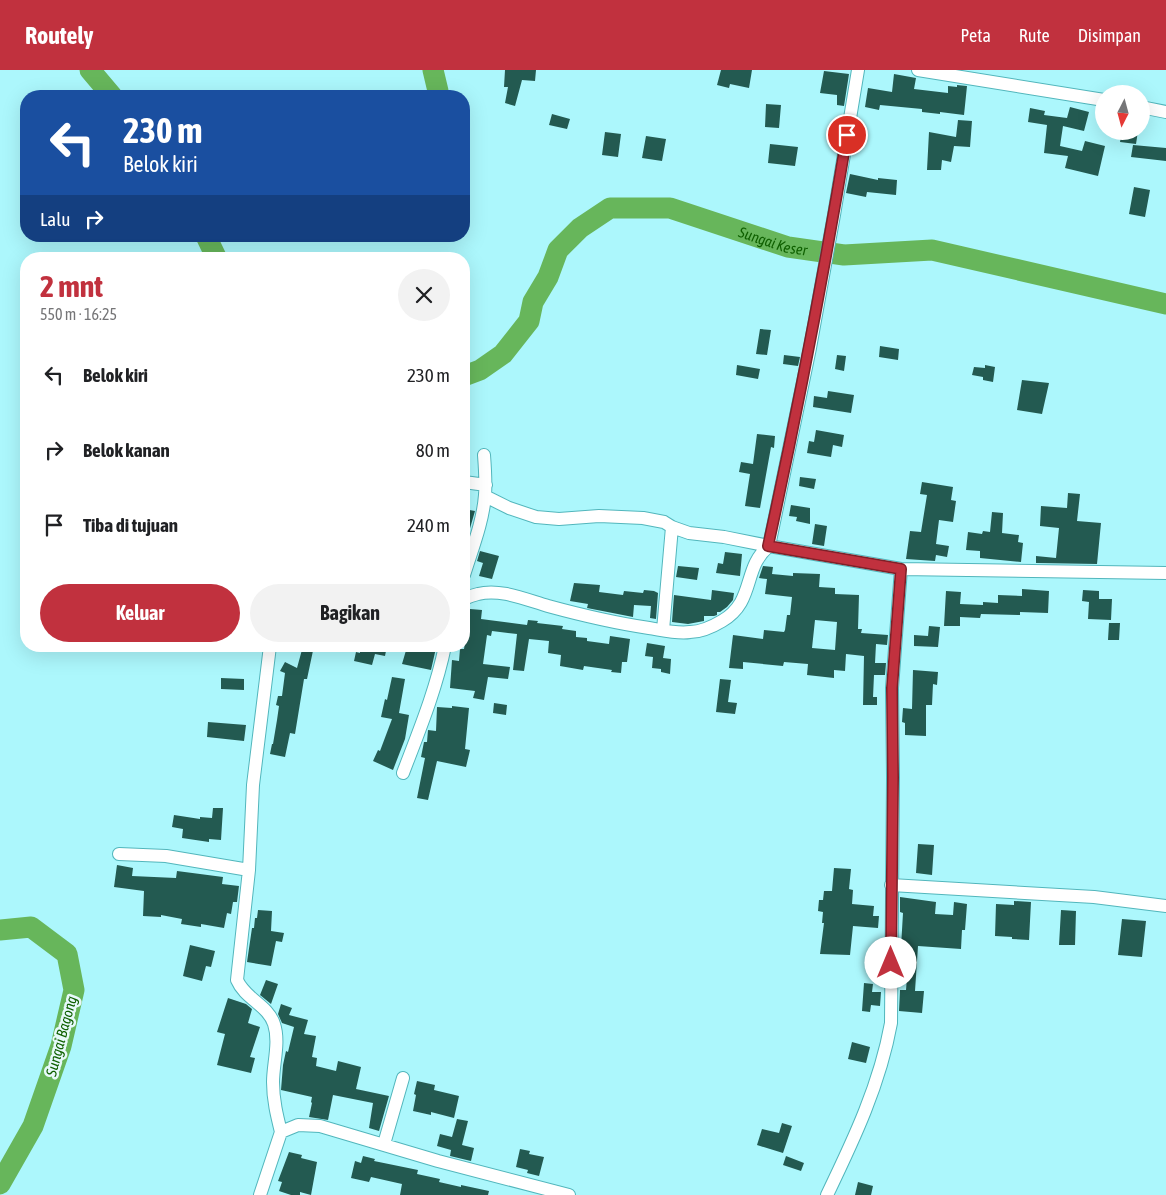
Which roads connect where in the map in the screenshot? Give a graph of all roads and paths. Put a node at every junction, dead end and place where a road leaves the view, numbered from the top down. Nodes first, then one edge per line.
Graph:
1 (858, 70) edge
2 (918, 70) edge
3 (1095, 99) edge
4 (1150, 109) edge
5 (1166, 112) edge
6 (484, 455) dead end
7 (470, 484) edge
8 (485, 490) junction
9 (672, 527) junction
10 (768, 546) junction
11 (470, 555) edge
12 (901, 569) junction
13 (1166, 572) edge
14 (470, 597) edge
15 (663, 630) junction
16 (269, 652) edge
17 (443, 652) edge
18 (403, 772) dead end
19 (119, 854) dead end
20 (249, 870) junction
21 (891, 885) junction
22 (1166, 906) edge
23 (403, 1078) dead end
24 (281, 1132) junction
25 (384, 1144) junction
26 (260, 1195) edge
27 (569, 1195) edge
28 (827, 1195) edge

1 - 10 street
2 - 3 street
4 - 5 street
6 - 8 street
7 - 8 street
8 - 9 street
8 - 11 street
9 - 10 street
9 - 15 street
10 - 12 street
10 - 15 street
12 - 13 street
12 - 21 street
14 - 15 street
16 - 20 street
17 - 18 street
19 - 20 street
20 - 24 street
21 - 22 street
21 - 28 street
23 - 25 street
24 - 25 street
24 - 26 street
25 - 27 street

